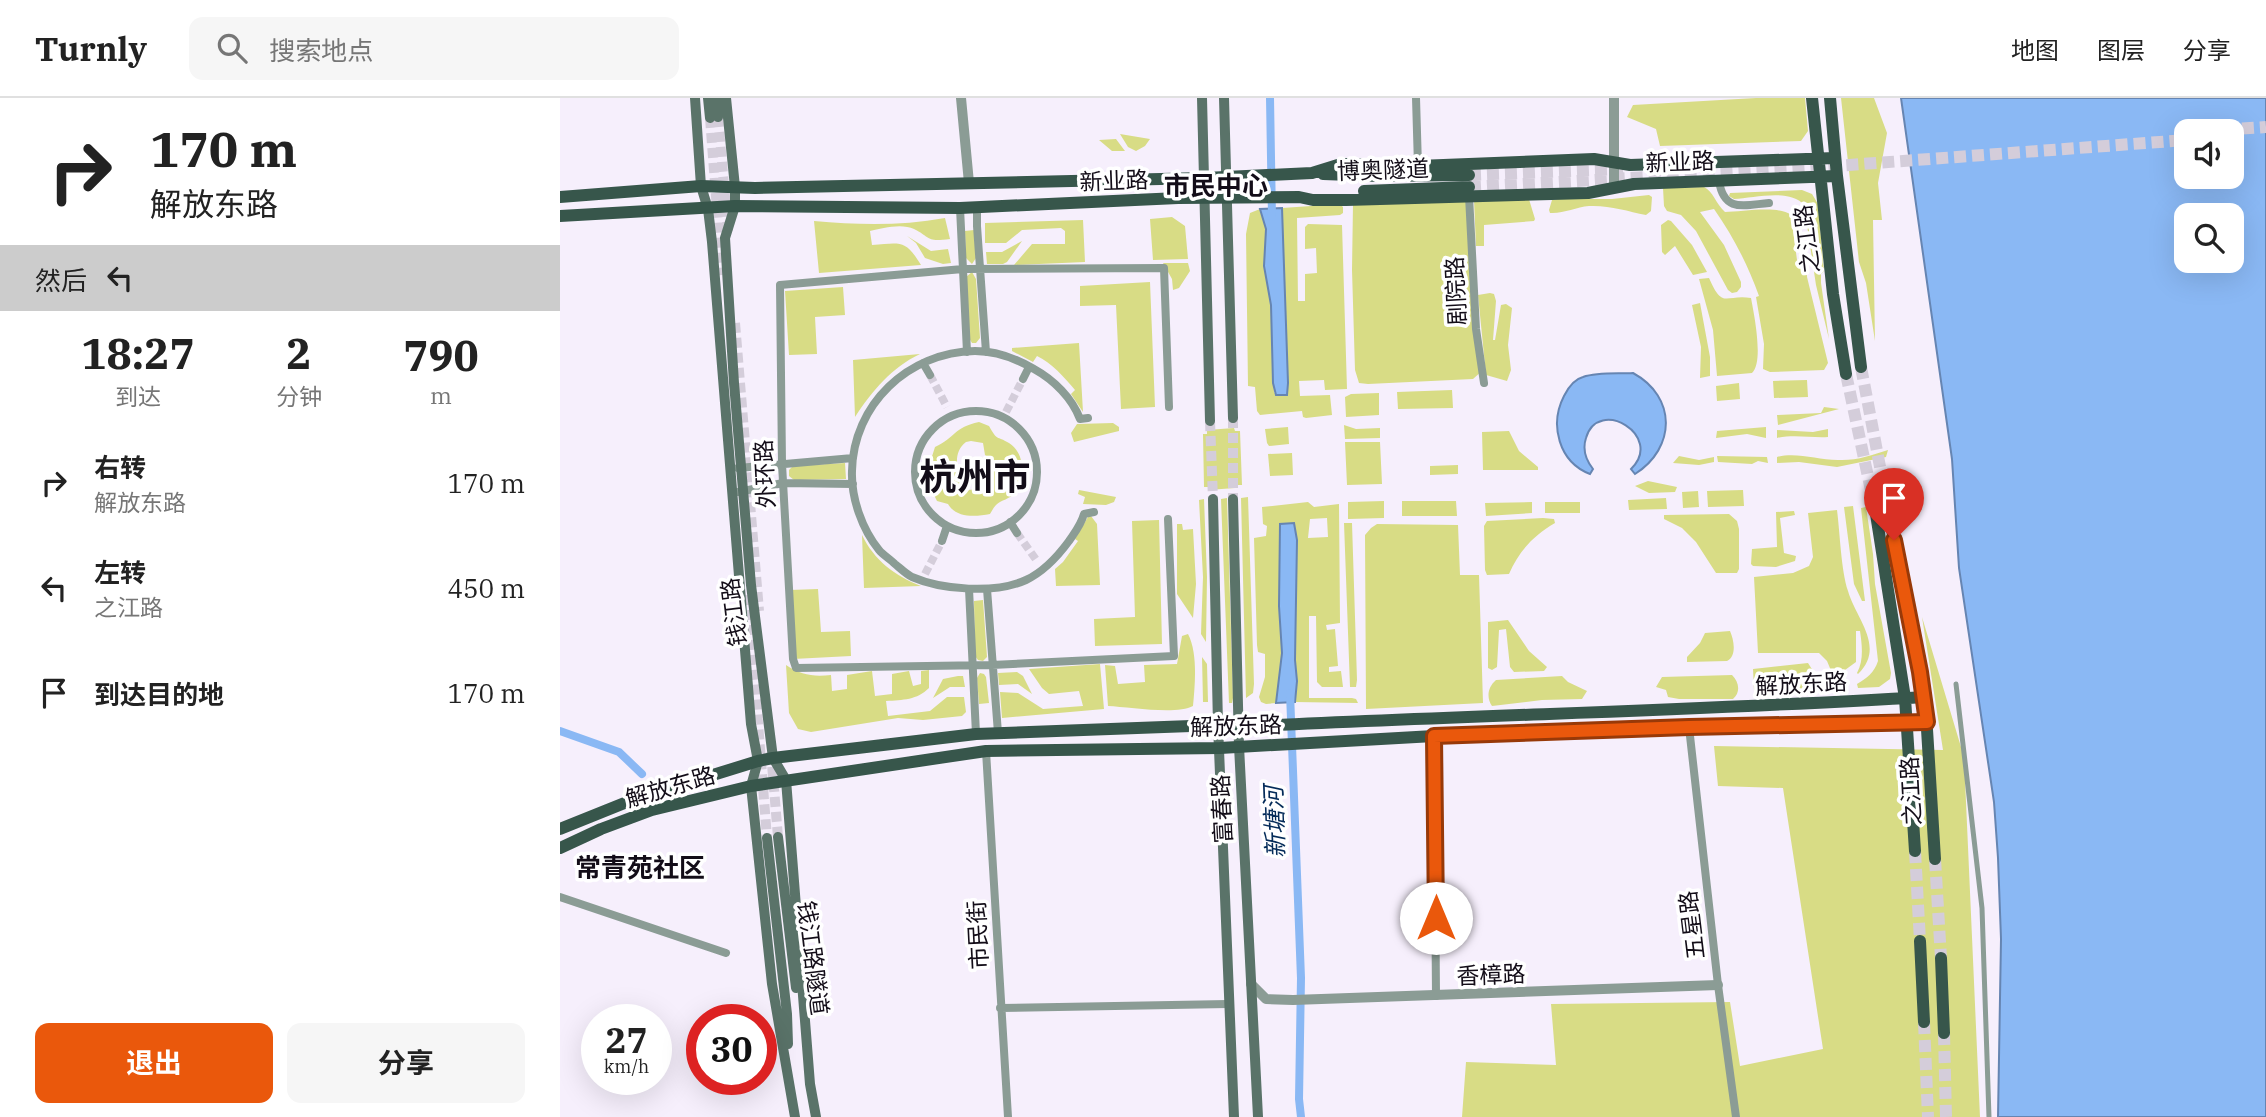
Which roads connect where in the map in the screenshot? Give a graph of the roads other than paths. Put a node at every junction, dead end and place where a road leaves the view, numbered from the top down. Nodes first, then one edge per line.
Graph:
1 (695, 98) edge
2 (708, 98) edge
3 (716, 98) edge
4 (726, 98) edge
5 (961, 98) edge
6 (1202, 98) edge
7 (1224, 98) edge
8 (1416, 98) edge
9 (1614, 98) edge
10 (1812, 98) edge
11 (1830, 98) edge
12 (1835, 158) junction
13 (1819, 159) junction
14 (1614, 162) junction
15 (1418, 166) junction
16 (1312, 173) junction
17 (1837, 176) junction
18 (1226, 177) junction
19 (1820, 177) junction
20 (1205, 178) junction
21 (1719, 181) junction
22 (969, 183) junction
23 (701, 186) junction
24 (1469, 186) junction
25 (735, 187) junction
26 (1614, 188) junction
27 (560, 197) edge
28 (1206, 198) junction
29 (1226, 198) junction
30 (1769, 203) dead end
31 (735, 206) junction
32 (977, 207) junction
33 (960, 208) junction
34 (708, 209) junction
35 (560, 216) edge
36 (963, 269) junction
37 (981, 269) junction
38 (967, 352) junction
39 (986, 352) junction
40 (923, 363) junction
41 (1030, 367) junction
42 (1861, 367) tunnel mouth
43 (1846, 374) tunnel mouth
44 (930, 375) tunnel mouth
45 (1023, 379) tunnel mouth
46 (1484, 383) dead end
47 (947, 407) tunnel mouth
48 (1169, 407) dead end
49 (951, 416) junction
50 (1088, 418) dead end
51 (1233, 418) tunnel mouth
52 (1210, 421) tunnel mouth
53 (853, 458) junction
54 (782, 464) junction
55 (736, 468) junction
56 (783, 483) junction
57 (853, 484) junction
58 (737, 492) junction
59 (1213, 499) tunnel mouth
60 (1233, 499) tunnel mouth
61 (1094, 512) dead end
62 (1168, 519) dead end
63 (1010, 522) junction
64 (947, 526) junction
65 (1017, 533) tunnel mouth
66 (942, 541) tunnel mouth
67 (969, 589) junction
68 (987, 589) junction
69 (972, 664) junction
70 (992, 664) junction
71 (1956, 684) dead end
72 (1924, 697) junction
73 (1905, 698) junction
74 (1907, 721) junction
75 (1927, 722) junction
76 (1218, 725) junction
77 (1239, 727) junction
78 (1689, 727) junction
79 (998, 733) junction
80 (976, 734) junction
81 (1434, 736) junction
82 (1239, 746) junction
83 (1220, 748) junction
84 (986, 751) junction
85 (773, 758) junction
86 (758, 761) junction
87 (786, 779) junction
88 (751, 786) junction
89 (560, 829) edge
90 (560, 848) edge
91 (1915, 851) tunnel mouth
92 (1935, 859) tunnel mouth
93 (560, 897) edge
94 (1920, 941) tunnel mouth
95 (726, 954) dead end
96 (1941, 958) tunnel mouth
97 (1251, 984) junction
98 (1718, 985) junction
99 (1436, 996) junction
100 (1266, 999) junction
101 (1228, 1003) junction
102 (1000, 1008) junction
103 (1252, 1018) junction
104 (1924, 1023) tunnel mouth
105 (1944, 1033) tunnel mouth
106 (810, 1084) junction
107 (791, 1085) junction
108 (795, 1117) edge
109 (816, 1117) edge
110 (1008, 1117) edge
111 (1234, 1117) edge
112 (1258, 1117) edge
113 (1737, 1117) edge
114 (1989, 1117) edge

1 - 23 main road, 钱江路
2 - 3 main road
4 - 25 main road, 钱江路
5 - 22 street
6 - 20 main road
7 - 18 main road
8 - 15 street
9 - 14 street
10 - 13 main road, 之江路
11 - 12 main road, 之江路
12 - 13 main road, 新业路
12 - 17 main road, 之江路
13 - 14 main road, 新业路
13 - 19 main road, 之江路
14 - 15 main road, 新业路
14 - 26 street
15 - 16 main road, 新业路
16 - 18 main road, 新业路
16 - 24 main road, 博奥隧道
17 - 19 main road, 新业路
17 - 42 main road, 之江路
18 - 20 main road, 新业路
18 - 29 main road
19 - 21 main road, 新业路
19 - 43 main road, 之江路
20 - 22 main road, 新业路
20 - 28 main road
21 - 26 main road, 新业路
21 - 30 street
22 - 25 main road, 新业路
23 - 25 main road, 新业路
23 - 27 main road, 新业路
23 - 34 main road, 钱江路
24 - 26 main road, 新业路
24 - 29 main road, 新业路
24 - 46 street, 剧院路
25 - 31 main road, 钱江路
28 - 29 main road, 新业路
28 - 32 main road, 新业路
28 - 52 main road
29 - 51 main road
31 - 33 main road, 新业路
31 - 34 main road, 新业路
31 - 55 main road, 钱江路
32 - 33 main road, 新业路
32 - 37 street
33 - 36 street
34 - 35 main road, 新业路
34 - 55 main road, 钱江路
36 - 37 street, 外环路
36 - 38 street
36 - 54 street, 外环路
37 - 39 street
37 - 48 street, 外环路
38 - 39 street
38 - 40 street
39 - 41 street
40 - 44 street
40 - 53 street
41 - 45 street
41 - 50 street
47 - 49 street
49 - 63 street
49 - 64 street
53 - 54 street
53 - 57 street
54 - 55 street
54 - 56 street, 外环路
55 - 58 main road, 钱江路
56 - 57 street
56 - 58 street
56 - 69 street, 外环路
57 - 67 street
58 - 85 main road, 钱江路
58 - 86 main road, 钱江路
59 - 76 main road, 富春路
60 - 77 main road, 富春路
61 - 68 street
62 - 70 street, 外环路
63 - 64 street
63 - 65 street
64 - 66 street
67 - 68 street
67 - 69 street
68 - 70 street
69 - 70 street, 外环路
69 - 80 street
70 - 79 street
71 - 114 street
72 - 73 main road, 解放东路
72 - 73 main road, 之江路
72 - 75 main road, 之江路
73 - 74 main road, 之江路
73 - 77 main road, 解放东路
74 - 75 main road, 解放东路
74 - 78 main road, 解放东路
74 - 91 main road, 之江路
75 - 92 main road, 之江路
76 - 77 main road, 解放东路
76 - 79 main road, 解放东路
76 - 83 main road, 富春路
77 - 82 main road, 富春路
78 - 81 main road, 解放东路
78 - 98 street, 五星路
79 - 80 main road, 解放东路
80 - 85 main road, 解放东路
81 - 82 main road, 解放东路
81 - 99 street
82 - 83 main road, 解放东路
82 - 97 main road, 富春路
83 - 84 main road, 解放东路
83 - 101 main road, 富春路
84 - 87 main road, 解放东路
84 - 102 street, 市民街
85 - 86 main road, 解放东路
85 - 87 main road, 钱江路
86 - 88 main road, 钱江路
86 - 89 main road, 解放东路
87 - 88 main road, 解放东路
87 - 106 main road, 钱江路
88 - 90 main road, 解放东路
88 - 107 main road, 钱江路
93 - 95 street
94 - 104 main road
96 - 105 main road
97 - 100 street
97 - 103 main road, 富春路
98 - 99 street, 香樟路
98 - 113 street, 五星路
99 - 100 street, 香樟路
100 - 103 street
101 - 102 street
101 - 111 main road, 富春路
102 - 110 street, 市民街
103 - 112 main road, 富春路
106 - 107 main road, 钱江路隧道
106 - 109 main road, 钱江路
107 - 108 main road, 钱江路

